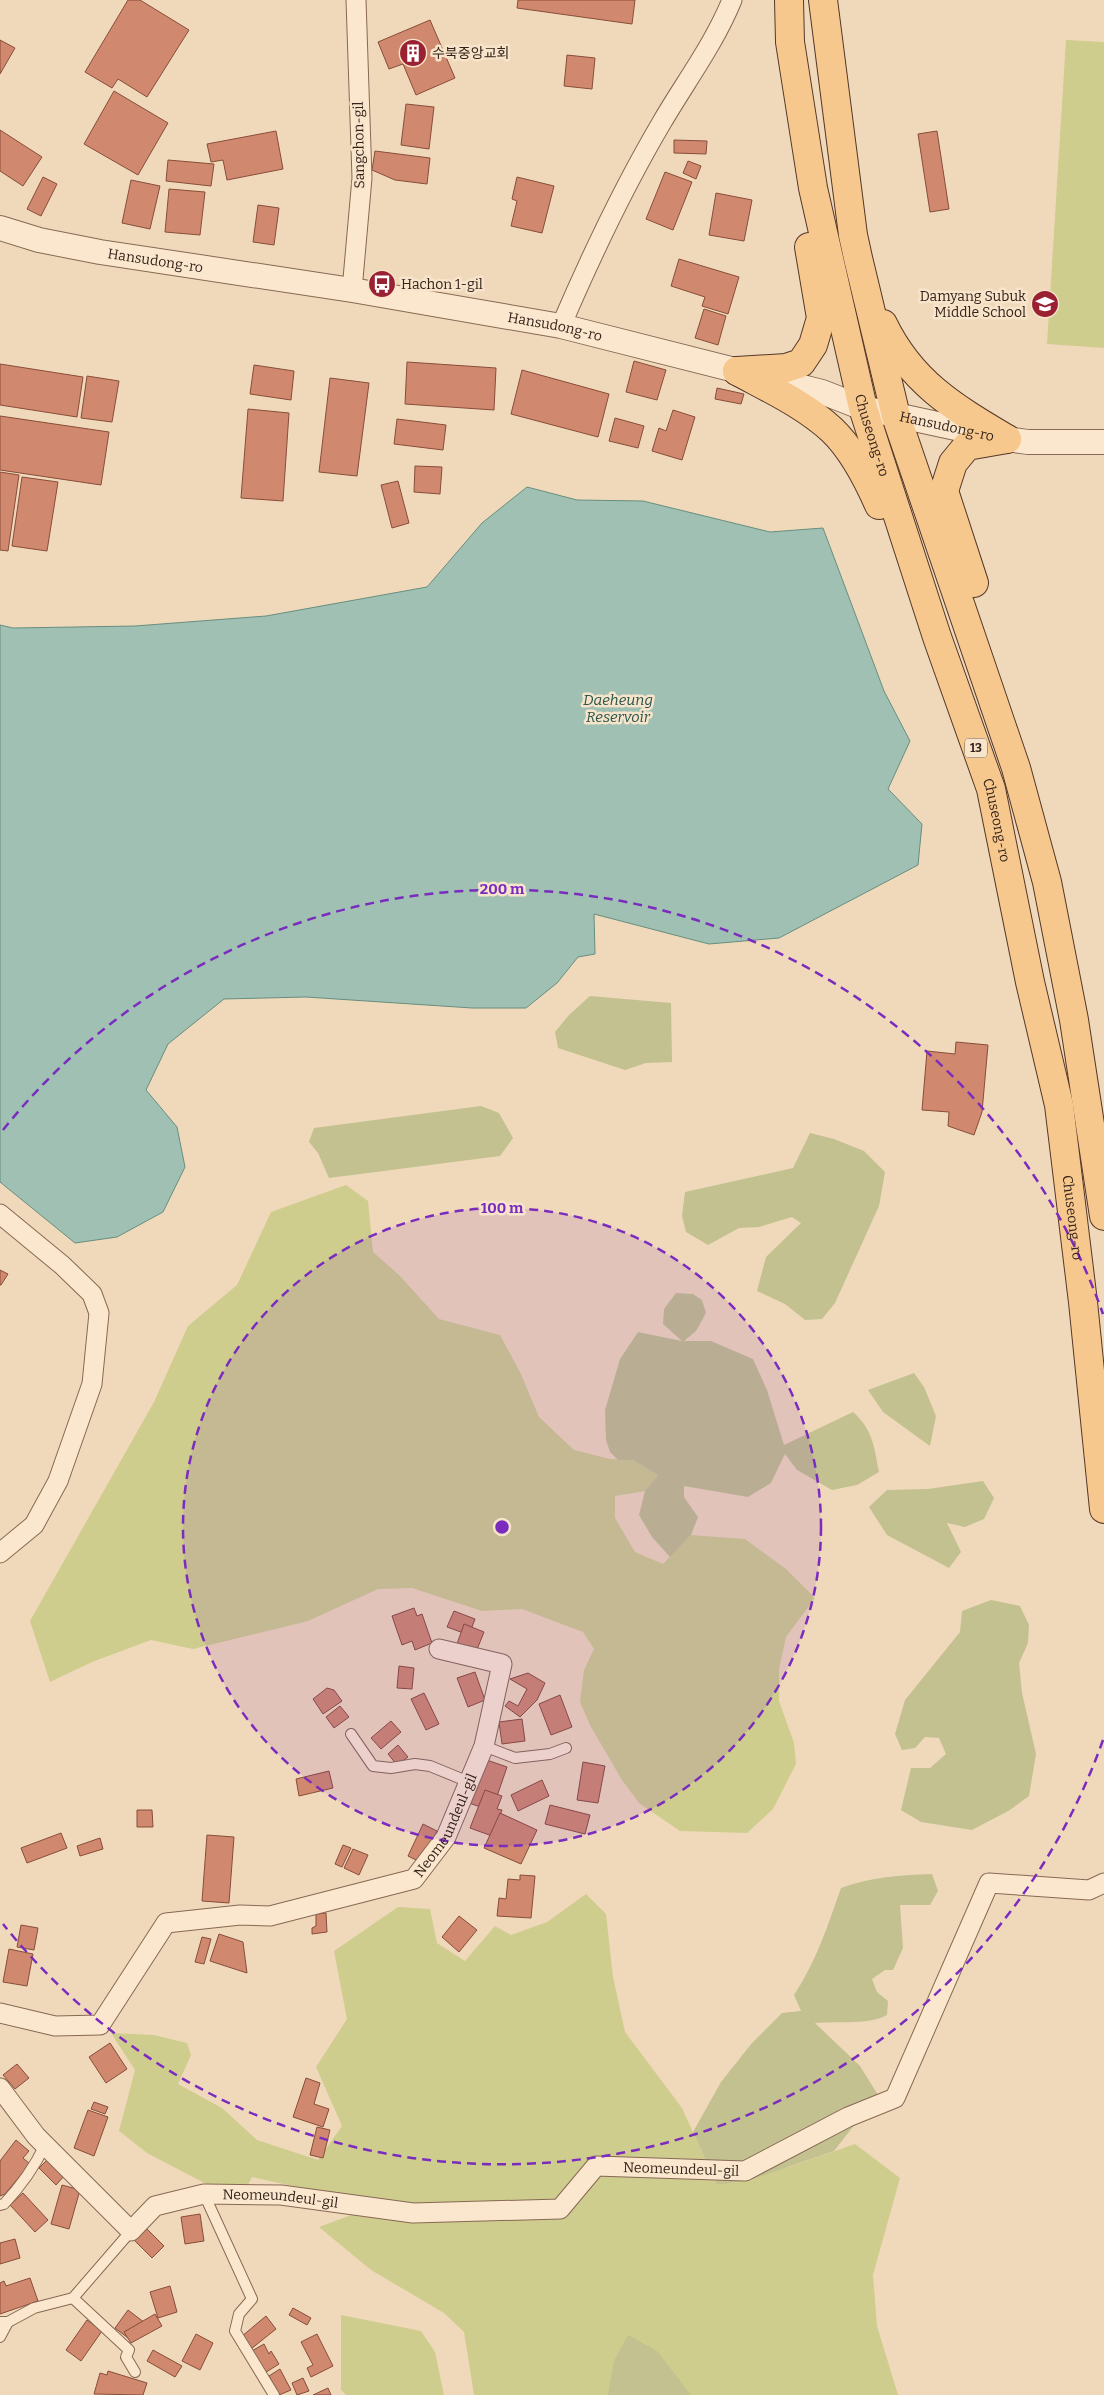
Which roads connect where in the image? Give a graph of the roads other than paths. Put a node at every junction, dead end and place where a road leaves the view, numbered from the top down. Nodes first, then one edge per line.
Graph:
1 (356, 0) edge
2 (732, 0) edge
3 (789, 0) edge
4 (823, 0) edge
5 (790, 42) junction
6 (0, 228) edge
7 (865, 289) junction
8 (352, 290) junction
9 (561, 326) junction
10 (737, 371) junction
11 (863, 408) junction
12 (896, 416) junction
13 (1007, 439) junction
14 (1104, 442) edge
15 (996, 814) junction
16 (1047, 882) junction
17 (0, 1214) edge
18 (1104, 1216) edge
19 (1104, 1509) edge
20 (0, 1553) edge
21 (439, 1649) dead end
22 (351, 1734) dead end
23 (484, 1746) junction
24 (566, 1748) dead end
25 (469, 1782) junction
26 (1104, 1883) edge
27 (0, 2013) edge
28 (0, 2088) edge
29 (45, 2145) junction
30 (204, 2194) junction
31 (0, 2205) edge
32 (131, 2231) junction
33 (73, 2298) junction
34 (4, 2322) edge
35 (0, 2337) edge
36 (135, 2372) dead end
37 (274, 2395) edge

1 - 8 street, Sangchon-gil
2 - 9 street
3 - 5 main road, Chuseong-ro / 13
4 - 7 main road, Chuseong-ro / 13
5 - 10 main road
5 - 11 main road, Chuseong-ro / 13
6 - 8 street, Hansudong-ro
7 - 12 main road, Chuseong-ro / 13
7 - 13 main road
8 - 9 street, Hansudong-ro
9 - 10 street, Hansudong-ro
10 - 11 street, Hansudong-ro
10 - 15 main road
11 - 12 street, Hansudong-ro
11 - 15 main road, Chuseong-ro / 13
12 - 13 street, Hansudong-ro
12 - 16 main road, Chuseong-ro / 13
13 - 14 street, Hansudong-ro
13 - 16 main road
15 - 19 main road, Chuseong-ro / 13
16 - 18 main road, Chuseong-ro / 13
17 - 20 street
21 - 23 street, Neomeundeul-gil
22 - 25 lane
23 - 24 lane
23 - 25 street, Neomeundeul-gil
25 - 27 street, Neomeundeul-gil
26 - 30 street, Neomeundeul-gil
28 - 29 street
29 - 31 lane
29 - 32 street
30 - 32 street, Neomeundeul-gil
30 - 37 lane
32 - 33 lane, Neomeundeul-gil
33 - 34 lane
33 - 36 lane
34 - 35 lane

